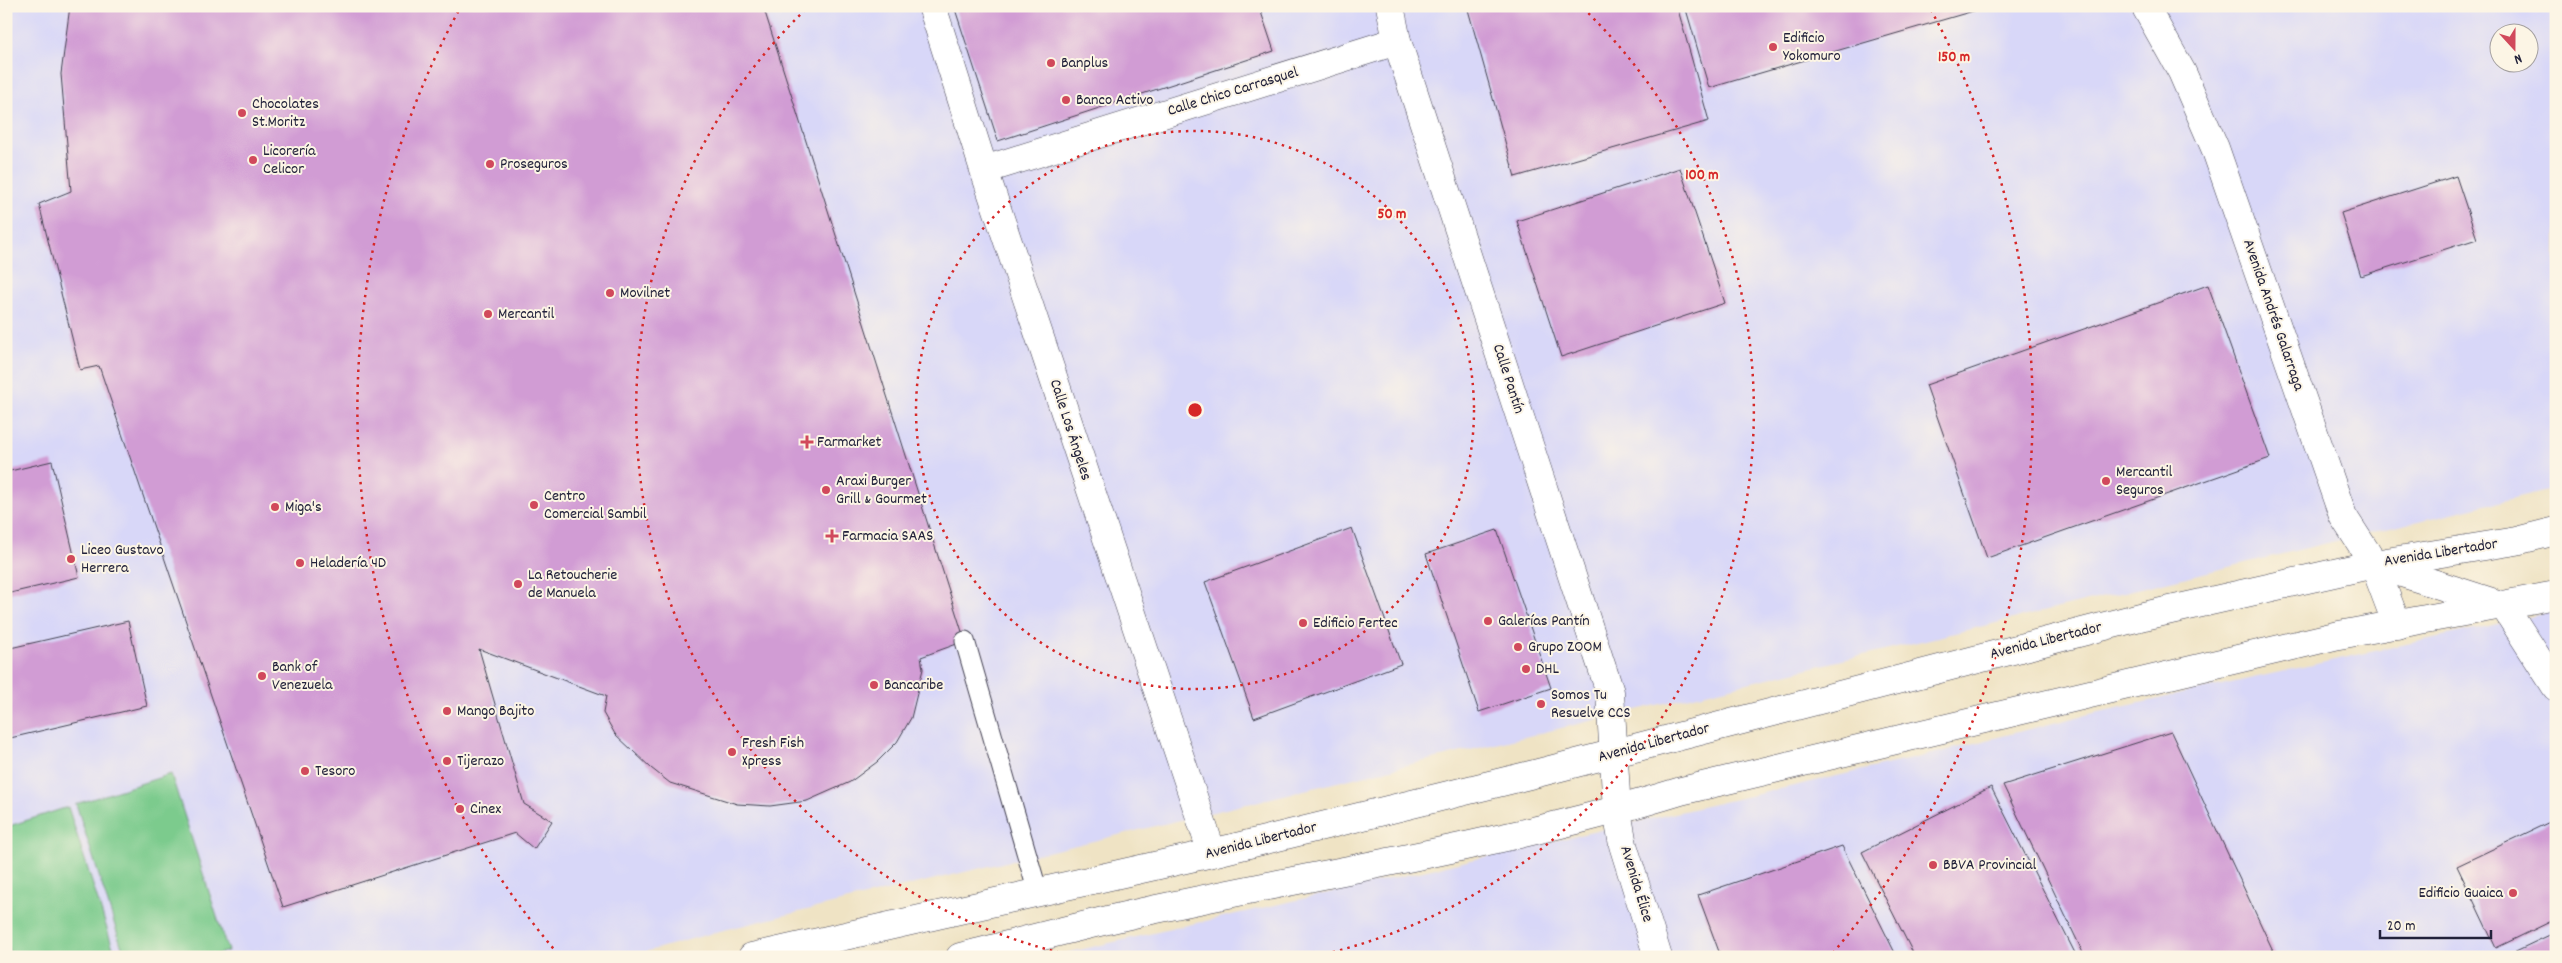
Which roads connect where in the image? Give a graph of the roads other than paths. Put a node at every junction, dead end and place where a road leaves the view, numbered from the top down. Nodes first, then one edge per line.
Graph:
1 (932, 6) edge
2 (1390, 6) edge
3 (2145, 6) edge
4 (1397, 41) junction
5 (984, 170) junction
6 (2556, 532) edge
7 (2374, 564) junction
8 (2556, 595) edge
9 (2504, 606) junction
10 (2397, 624) junction
11 (966, 641) dead end
12 (2556, 686) edge
13 (1612, 754) junction
14 (1617, 810) junction
15 (1212, 853) junction
16 (1038, 893) junction
17 (752, 957) edge
18 (960, 957) edge
19 (1658, 957) edge

1 - 5 main road, Calle Los Ángeles
2 - 4 main road, Calle Pantín
3 - 7 main road, Avenida Andrés Galarraga
4 - 5 main road, Calle Chico Carrasquel
4 - 13 main road, Calle Pantín
5 - 15 main road, Calle Los Ángeles
6 - 7 main road, Avenida Libertador
7 - 9 main road
7 - 10 main road, Avenida Andrés Galarraga
7 - 13 main road, Avenida Libertador
8 - 9 main road
9 - 10 main road
9 - 12 main road
10 - 14 main road
11 - 16 lane
13 - 14 main road, Calle Pantín
13 - 15 main road, Avenida Libertador
14 - 18 main road
14 - 19 main road, Avenida Élice
15 - 16 main road, Avenida Libertador
16 - 17 main road, Avenida Libertador

